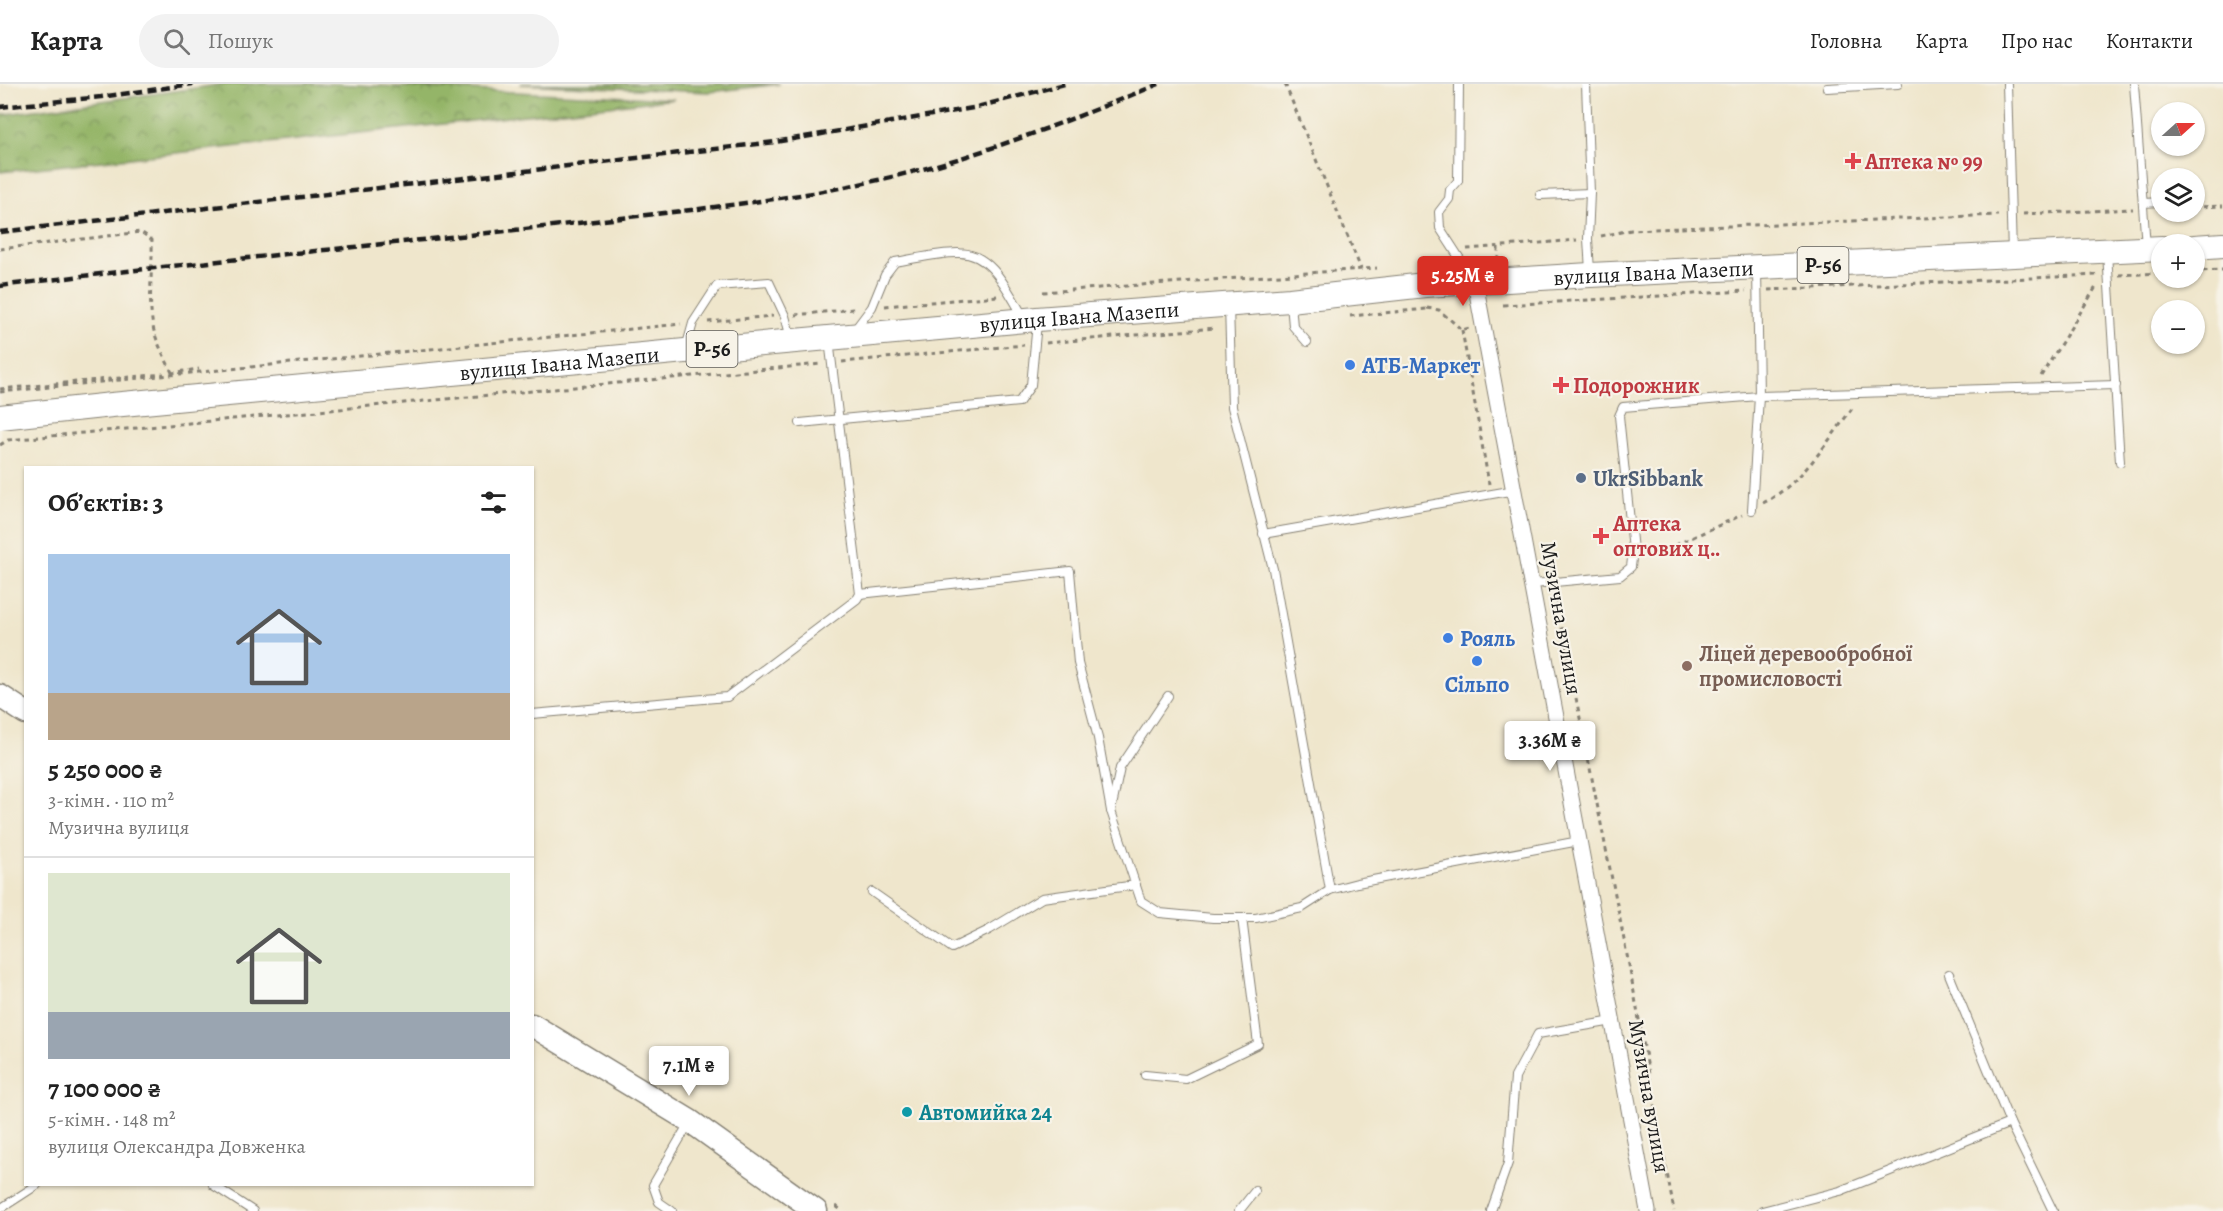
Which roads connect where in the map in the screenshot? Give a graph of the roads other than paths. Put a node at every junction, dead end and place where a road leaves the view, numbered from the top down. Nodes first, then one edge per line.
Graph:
1 (1459, 84) edge
2 (1586, 84) edge
3 (1898, 84) edge
4 (2007, 84) edge
5 (2134, 84) edge
6 (1827, 88) dead end
7 (1590, 193) junction
8 (1540, 195) dead end
9 (2151, 204) edge
10 (2143, 206) junction
11 (2151, 237) edge
12 (2223, 245) edge
13 (2205, 246) edge
14 (2151, 249) edge
15 (2107, 251) junction
16 (2012, 255) junction
17 (1590, 275) junction
18 (1757, 279) junction
19 (1475, 282) junction
20 (1290, 300) junction
21 (1229, 316) junction
22 (1031, 319) junction
23 (839, 338) junction
24 (792, 342) junction
25 (1308, 342) dead end
26 (685, 351) junction
27 (2116, 384) junction
28 (1759, 396) junction
29 (0, 417) edge
30 (838, 419) junction
31 (800, 423) dead end
32 (2120, 462) dead end
33 (1515, 490) junction
34 (1752, 510) road end
35 (1263, 534) junction
36 (1533, 584) junction
37 (860, 594) junction
38 (1168, 696) dead end
39 (2, 699) edge
40 (24, 712) edge
41 (534, 714) edge
42 (1112, 811) junction
43 (1579, 841) junction
44 (1136, 885) junction
45 (1330, 890) junction
46 (872, 892) dead end
47 (1242, 918) junction
48 (1949, 974) dead end
49 (1614, 1021) junction
50 (534, 1026) edge
51 (1145, 1075) dead end
52 (690, 1121) junction
53 (2010, 1123) junction
54 (35, 1186) edge
55 (217, 1186) edge
56 (1255, 1191) dead end
57 (0, 1209) edge
58 (253, 1211) edge
59 (672, 1211) edge
60 (816, 1211) edge
61 (1239, 1211) edge
62 (1491, 1211) edge
63 (1648, 1211) edge
64 (1761, 1211) edge
65 (2053, 1211) edge

1 - 19 lane
2 - 7 lane
3 - 6 lane
4 - 16 lane
5 - 10 lane
7 - 8 lane
7 - 17 lane
9 - 10 lane
10 - 11 lane
12 - 13 main road
14 - 15 main road, вулиця Івана Мазепи / Р-56
15 - 16 main road, вулиця Івана Мазепи / Р-56
15 - 27 lane
16 - 18 main road, вулиця Івана Мазепи / Р-56
17 - 18 main road, вулиця Івана Мазепи / Р-56
17 - 19 main road, вулиця Івана Мазепи / Р-56
18 - 28 lane
19 - 20 main road, вулиця Івана Мазепи / Р-56
19 - 33 street, Музична вулиця
20 - 21 main road, вулиця Івана Мазепи / Р-56
20 - 25 lane
21 - 22 main road, вулиця Івана Мазепи / Р-56
21 - 35 lane
22 - 23 main road, вулиця Івана Мазепи / Р-56
22 - 23 lane
22 - 30 lane
23 - 24 main road, вулиця Івана Мазепи / Р-56
23 - 30 lane
24 - 26 main road, вулиця Івана Мазепи / Р-56
24 - 26 lane
26 - 29 main road, вулиця Івана Мазепи / Р-56
27 - 28 lane
27 - 32 lane
28 - 34 lane
28 - 36 lane
30 - 31 lane
30 - 37 lane
33 - 35 lane
33 - 36 street, Музична вулиця
35 - 45 lane
36 - 43 street, Музична вулиця
37 - 41 lane
37 - 42 lane
38 - 42 lane
39 - 40 main road
42 - 44 lane
43 - 45 lane
43 - 49 street, Музична вулиця
44 - 46 lane
44 - 47 lane
45 - 47 lane
47 - 51 lane
48 - 53 lane
49 - 62 lane
49 - 63 street, Музична вулиця
50 - 52 main road
52 - 59 lane
52 - 60 main road
53 - 64 lane
53 - 65 lane
54 - 57 lane
55 - 58 lane
56 - 61 lane

